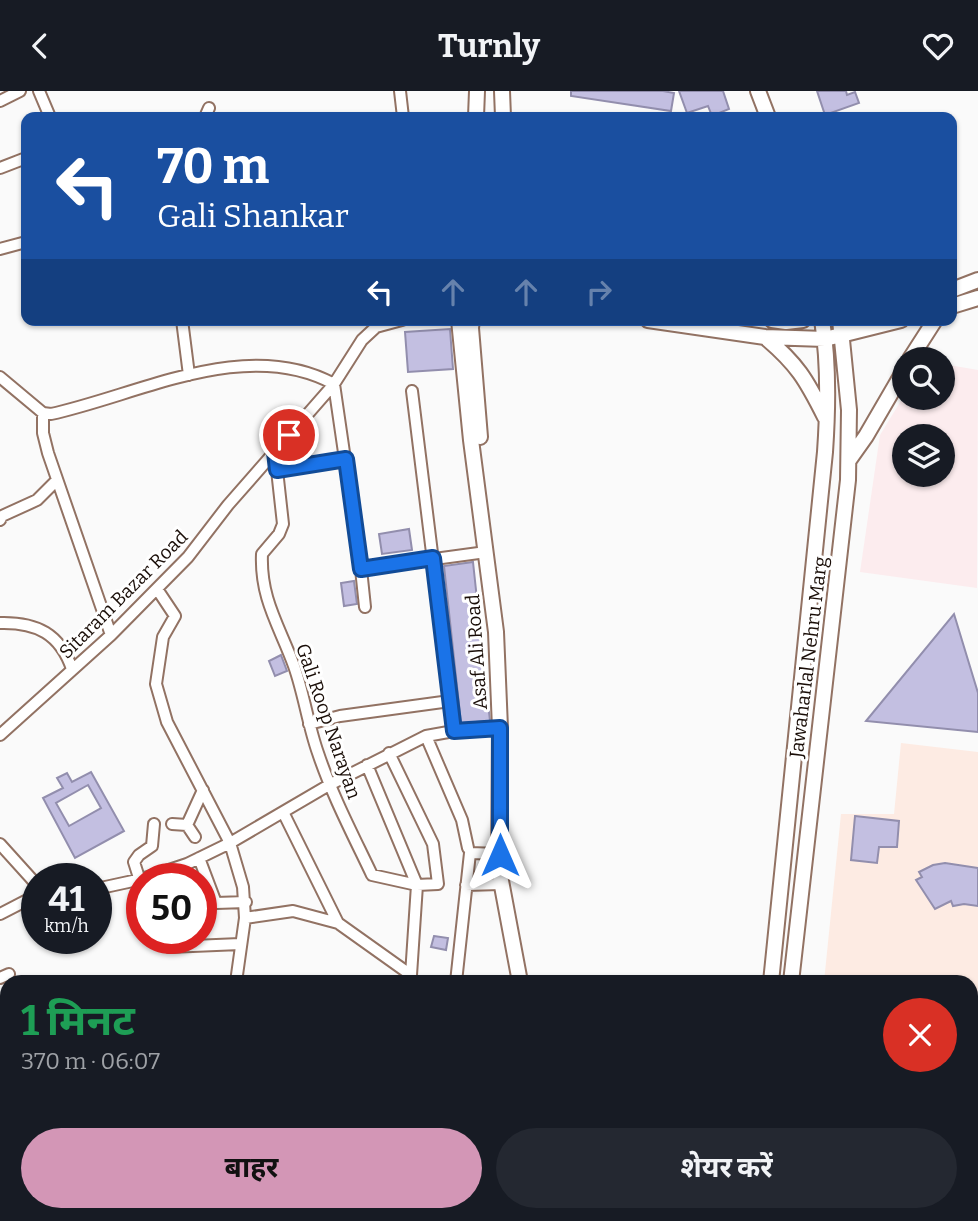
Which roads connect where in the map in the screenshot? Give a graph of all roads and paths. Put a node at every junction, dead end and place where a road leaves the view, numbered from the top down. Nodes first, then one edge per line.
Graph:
1 (20, 91) edge
2 (39, 91) edge
3 (400, 91) edge
4 (477, 91) edge
5 (502, 91) edge
6 (758, 91) edge
7 (0, 100) edge
8 (48, 112) edge
9 (402, 112) edge
10 (477, 112) edge
11 (503, 112) edge
12 (766, 112) edge
13 (21, 160) edge
14 (0, 168) edge
15 (21, 243) edge
16 (0, 249) edge
17 (978, 280) edge
18 (957, 288) edge
19 (978, 298) edge
20 (957, 304) edge
21 (183, 326) edge
22 (380, 326) edge
23 (460, 326) edge
24 (471, 326) edge
25 (689, 326) edge
26 (823, 326) edge
27 (841, 326) edge
28 (878, 326) edge
29 (931, 326) edge
30 (843, 335) junction
31 (765, 337) junction
32 (825, 339) junction
33 (918, 347) edge
34 (189, 375) junction
35 (0, 377) edge
36 (334, 384) junction
37 (412, 391) dead end
38 (892, 391) edge
39 (43, 413) junction
40 (827, 421) junction
41 (275, 452) junction
42 (346, 459) junction
43 (849, 461) junction
44 (277, 470) junction
45 (57, 480) junction
46 (0, 520) edge
47 (486, 552) junction
48 (433, 558) junction
49 (361, 569) junction
50 (157, 589) junction
51 (365, 607) dead end
52 (0, 623) edge
53 (111, 635) junction
54 (72, 670) junction
55 (450, 701) junction
56 (309, 724) junction
57 (500, 728) junction
58 (454, 731) junction
59 (0, 735) edge
60 (426, 736) junction
61 (389, 753) junction
62 (367, 765) junction
63 (329, 785) junction
64 (203, 790) junction
65 (283, 812) junction
66 (154, 824) dead end
67 (172, 824) dead end
68 (187, 825) junction
69 (195, 837) dead end
70 (230, 842) junction
71 (2, 849) edge
72 (469, 851) junction
73 (500, 855) junction
74 (199, 858) junction
75 (135, 863) edge
76 (190, 863) edge
77 (21, 869) edge
78 (500, 884) junction
79 (417, 885) junction
80 (467, 885) junction
81 (246, 902) junction
82 (21, 903) edge
83 (0, 914) edge
84 (245, 918) junction
85 (338, 923) junction
86 (240, 944) junction
87 (217, 945) edge
88 (237, 975) edge
89 (406, 975) edge
90 (410, 975) edge
91 (457, 975) edge
92 (519, 975) edge
93 (529, 975) edge
94 (772, 975) edge
95 (791, 975) edge

1 - 7 street
2 - 8 street
3 - 9 street
4 - 10 main road
5 - 11 main road
6 - 12 main road
13 - 14 street
15 - 16 street
17 - 18 main road
19 - 20 main road
21 - 34 street
22 - 36 street, Sitaram Bazar Road
23 - 47 main road, Asaf Ali Road
24 - 93 main road, Asaf Ali Road
25 - 31 main road
26 - 32 main road, Jawaharlal Nehru Marg
27 - 30 main road, Jawaharlal Nehru Marg
28 - 30 main road
29 - 33 main road
30 - 32 main road
30 - 43 main road, Jawaharlal Nehru Marg
31 - 32 main road
31 - 40 main road
32 - 40 main road, Jawaharlal Nehru Marg
34 - 36 street
34 - 39 street
35 - 39 street
36 - 41 street, Sitaram Bazar Road
36 - 42 street
37 - 48 street
38 - 43 main road
39 - 45 street
40 - 94 main road, Jawaharlal Nehru Marg
41 - 44 street, Gali Roop Narayan
41 - 50 street, Sitaram Bazar Road
42 - 44 street
42 - 49 street
43 - 95 main road, Jawaharlal Nehru Marg
44 - 56 street, Gali Roop Narayan
45 - 46 street
45 - 53 street
47 - 48 street
47 - 57 main road, Asaf Ali Road
48 - 49 street
48 - 55 street
49 - 51 street
50 - 53 street, Sitaram Bazar Road
50 - 64 street
52 - 54 street
53 - 54 street, Sitaram Bazar Road
54 - 59 street, Sitaram Bazar Road
55 - 56 street
55 - 58 street
56 - 63 street, Gali Roop Narayan
57 - 58 street
57 - 73 main road, Asaf Ali Road
58 - 60 street
60 - 61 street
60 - 72 street
61 - 62 street
61 - 79 street
62 - 63 street
62 - 79 street
63 - 65 street
63 - 79 street, Gali Roop Narayan
64 - 68 street
64 - 70 street
65 - 70 street
65 - 85 street
66 - 75 street
67 - 68 street
68 - 69 street
70 - 74 street
70 - 81 street
71 - 77 street
72 - 73 street
72 - 80 street
73 - 78 main road, Asaf Ali Road
74 - 76 street
74 - 81 street
78 - 80 street
78 - 92 main road, Asaf Ali Road
79 - 90 street
80 - 91 street
81 - 84 street
82 - 83 street
84 - 85 street
84 - 86 street
85 - 89 street
86 - 87 street
86 - 88 street

